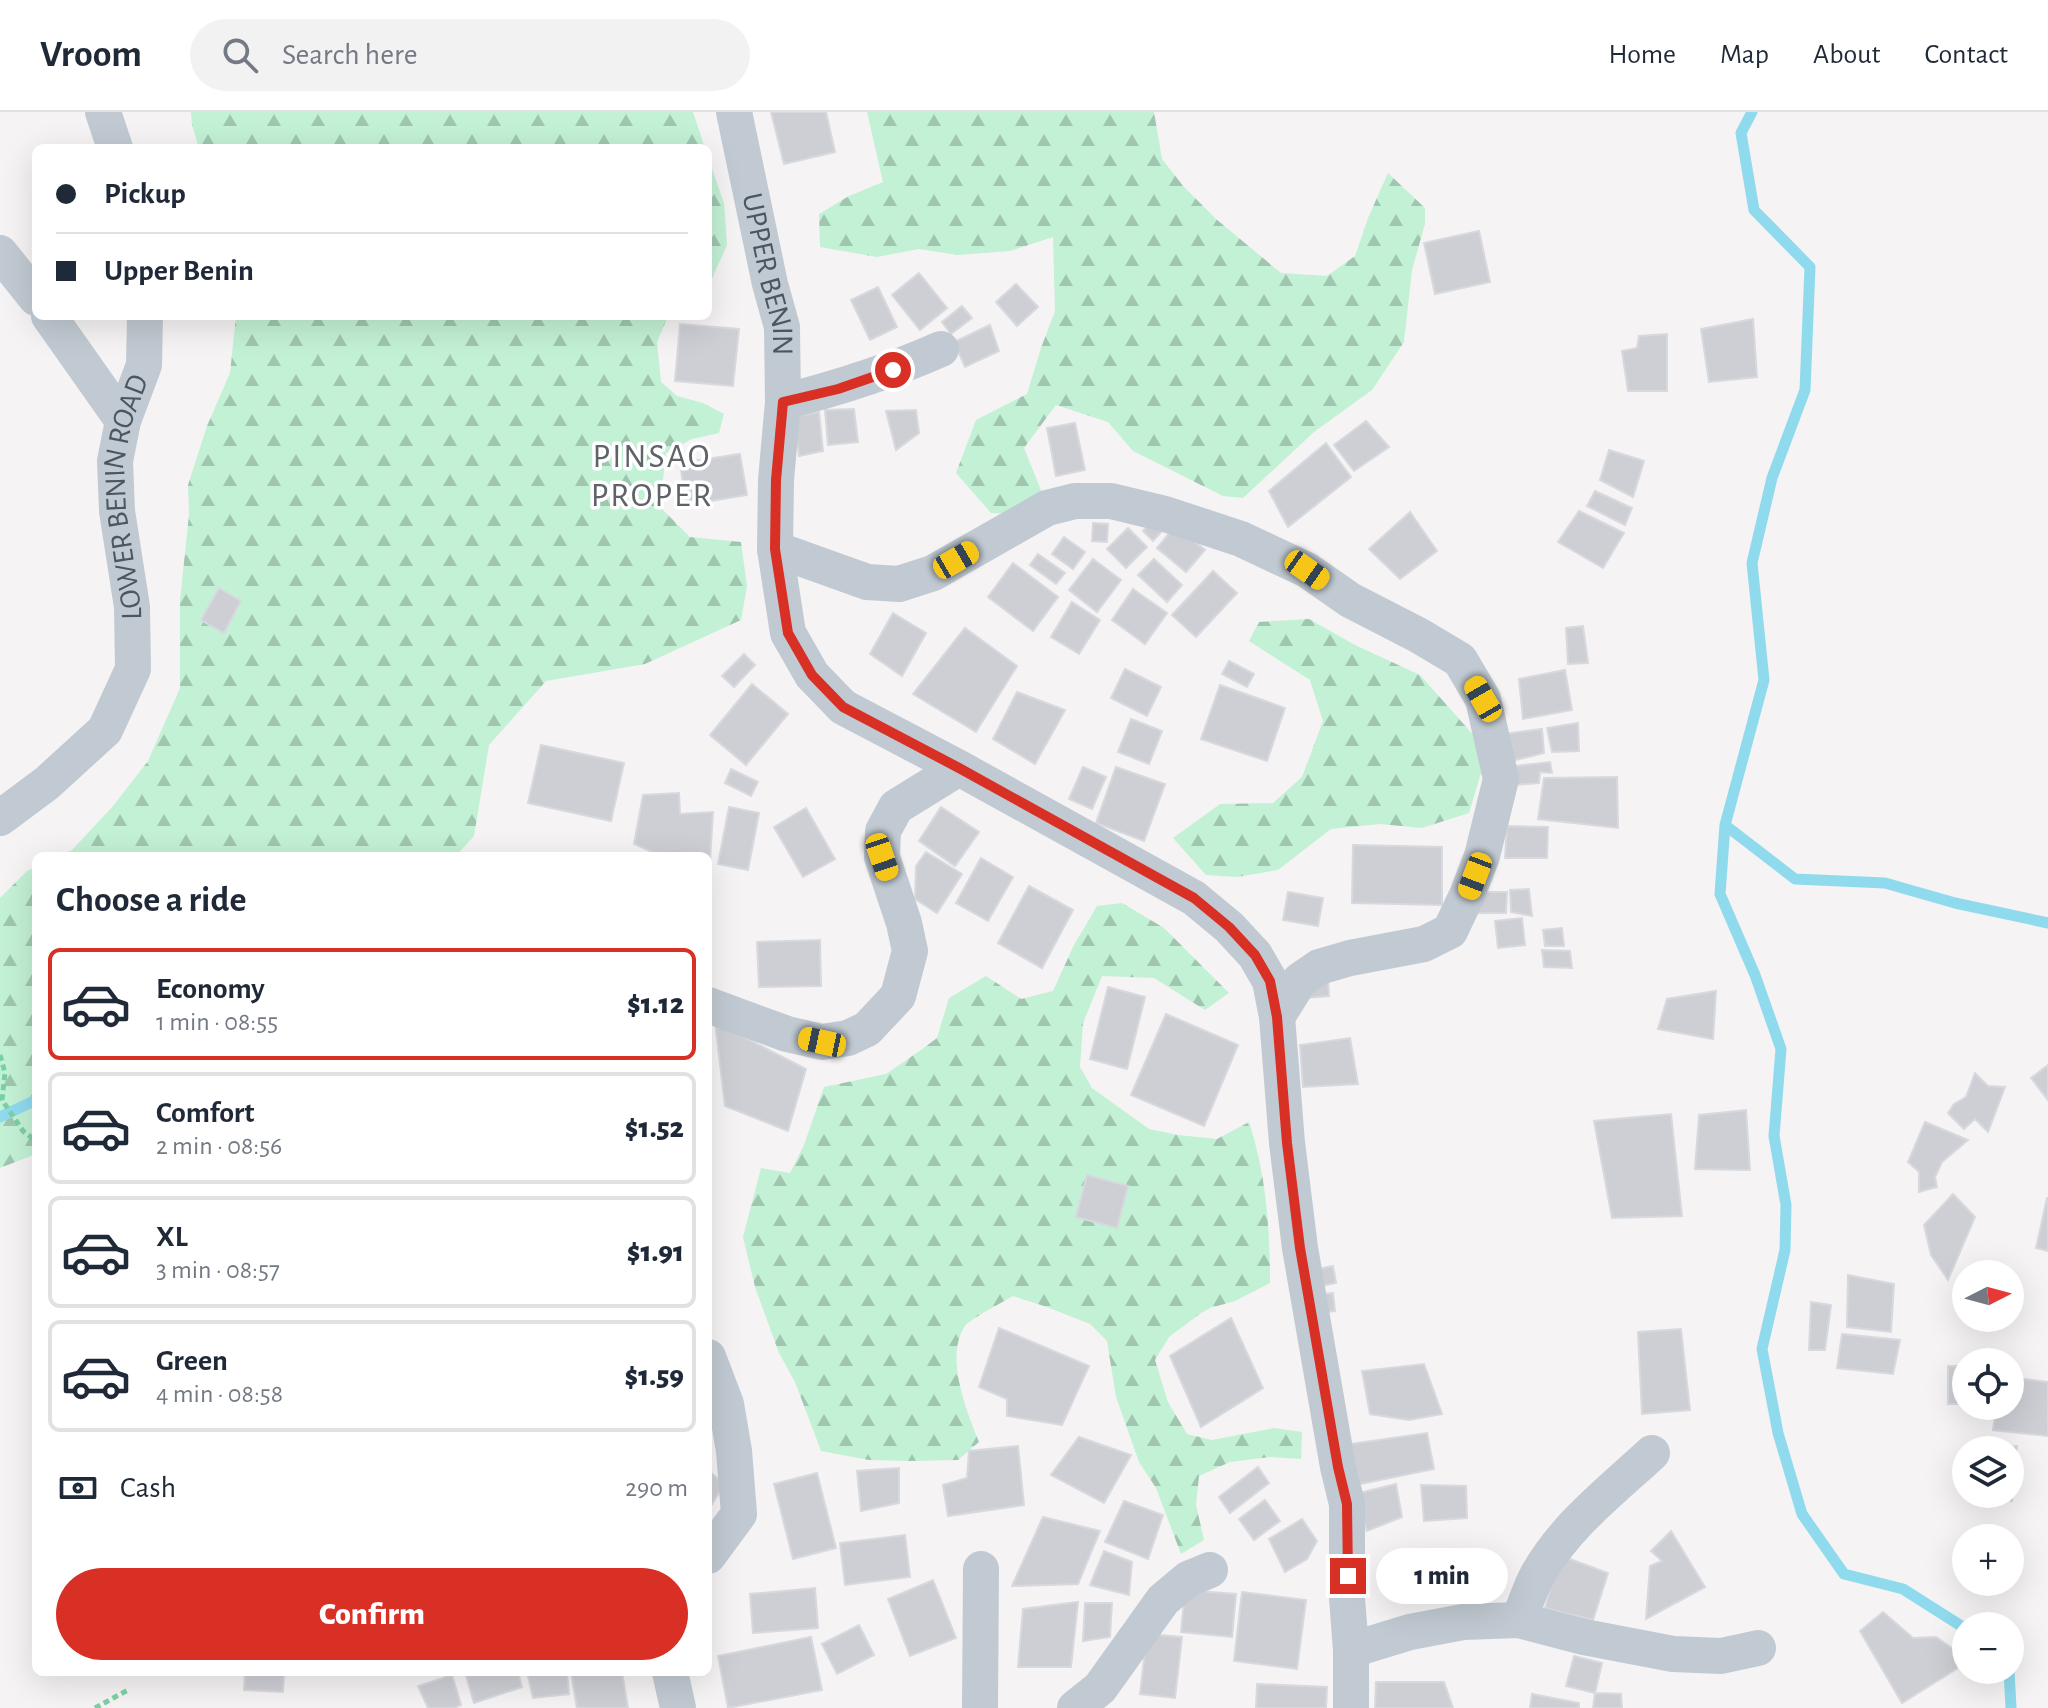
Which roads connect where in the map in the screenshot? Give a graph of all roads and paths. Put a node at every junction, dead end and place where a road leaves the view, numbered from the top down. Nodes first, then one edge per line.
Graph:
1 (103, 112) edge
2 (734, 112) edge
3 (114, 144) edge
4 (0, 253) edge
5 (32, 293) edge
6 (52, 320) edge
7 (145, 320) edge
8 (941, 349) dead end
9 (783, 402) junction
10 (123, 421) junction
11 (775, 549) junction
12 (959, 768) junction
13 (0, 818) edge
14 (712, 1006) edge
15 (1277, 1017) junction
16 (0, 1055) edge
17 (32, 1138) edge
18 (712, 1367) edge
19 (1652, 1453) dead end
20 (712, 1551) edge
21 (981, 1569) dead end
22 (1210, 1570) dead end
23 (1519, 1620) junction
24 (1758, 1648) dead end
25 (1351, 1650) junction
26 (671, 1676) edge
27 (128, 1690) dead end
28 (95, 1708) edge
29 (678, 1708) edge
30 (980, 1708) edge
31 (1075, 1708) edge
32 (1351, 1708) edge

1 - 3 street
2 - 9 street, UPPER BENIN
4 - 5 street
6 - 10 street
7 - 10 street, LOWER BENIN ROAD
8 - 9 street
9 - 11 street, UPPER BENIN
10 - 13 street, LOWER BENIN ROAD
11 - 12 street, UPPER BENIN
11 - 15 street
12 - 14 street
12 - 15 street, UPPER BENIN
15 - 25 street, UPPER BENIN
16 - 17 path
18 - 20 street
19 - 23 street
21 - 30 street
22 - 31 street
23 - 24 street
23 - 25 street
25 - 32 street, UPPER BENIN
26 - 29 street
27 - 28 path

